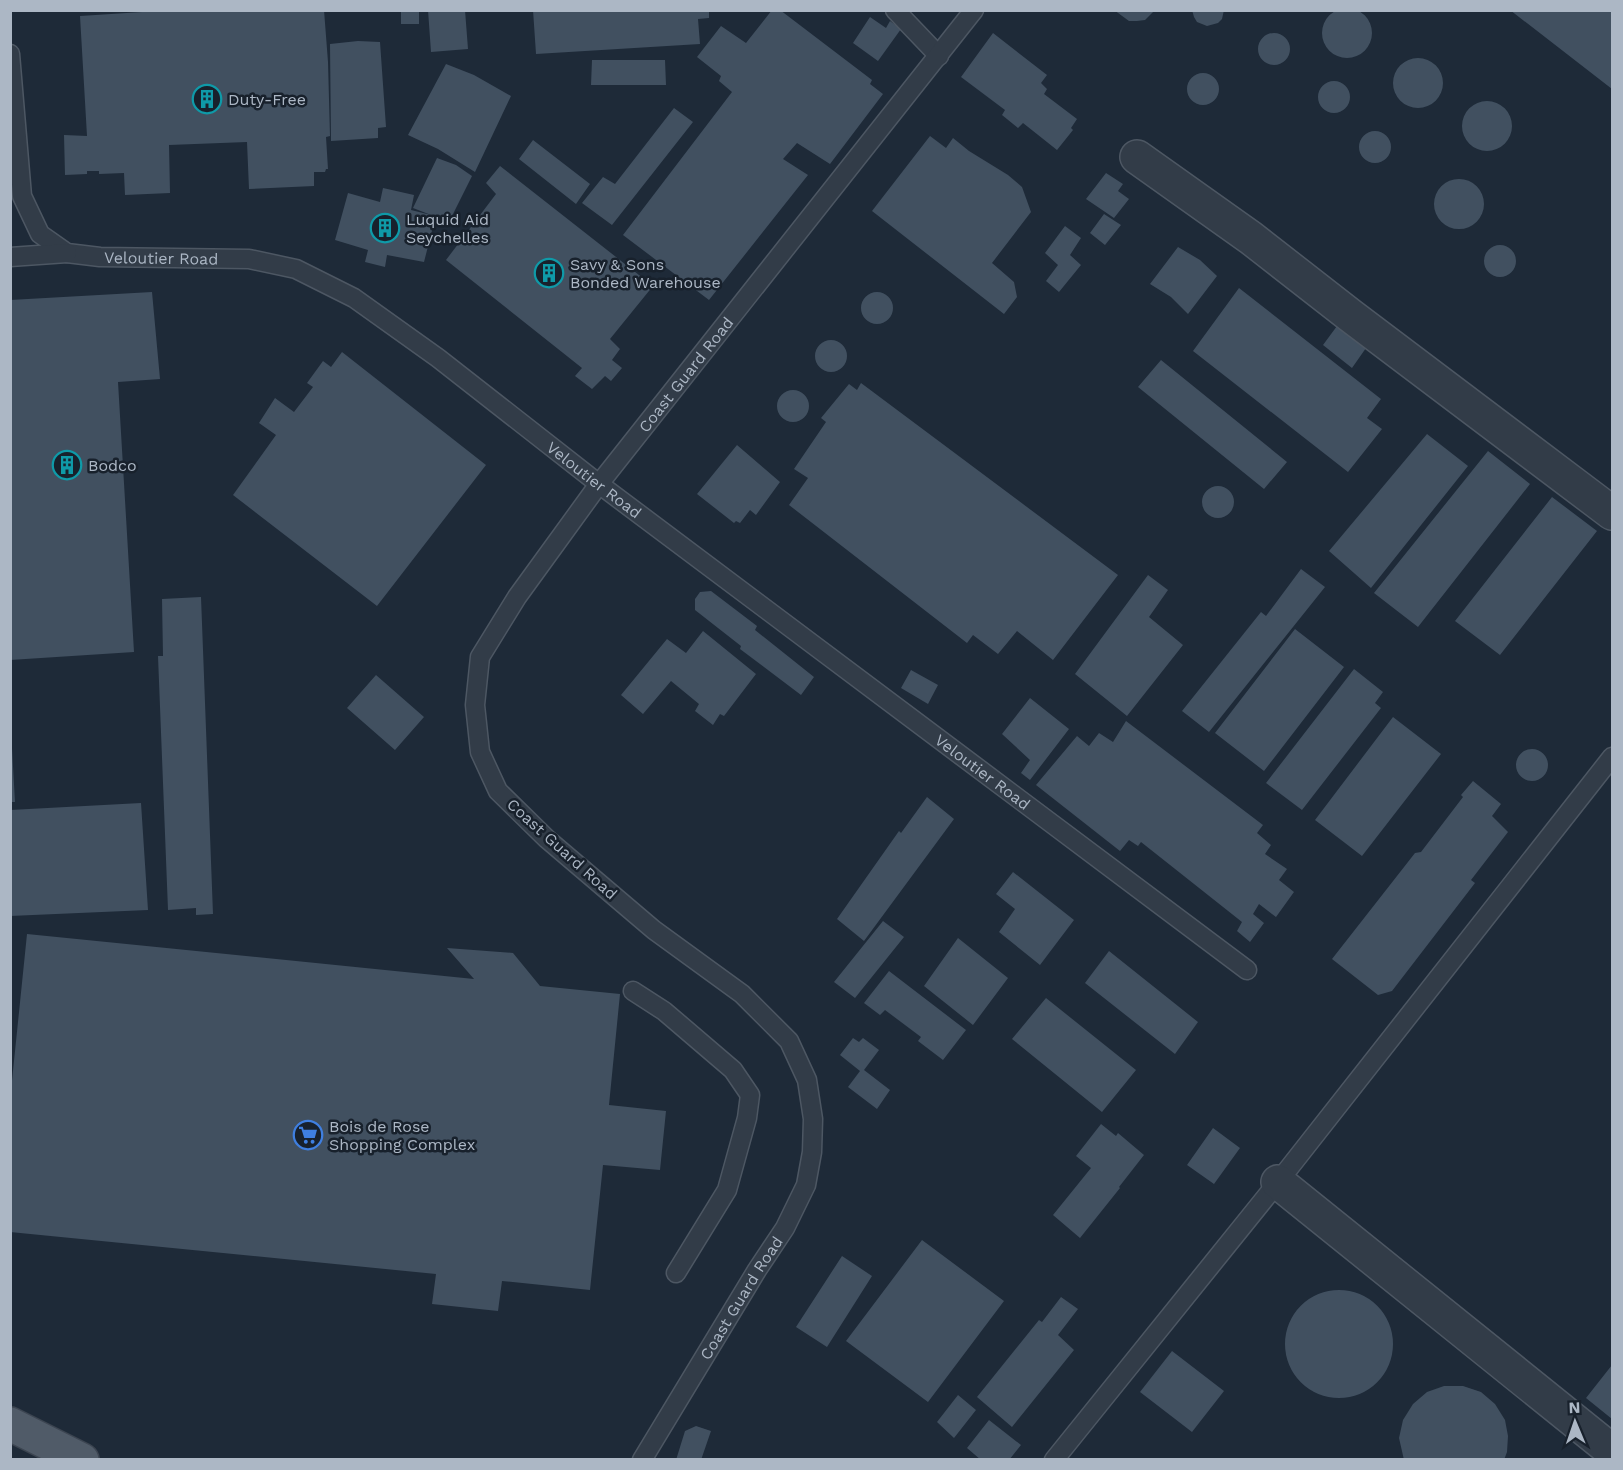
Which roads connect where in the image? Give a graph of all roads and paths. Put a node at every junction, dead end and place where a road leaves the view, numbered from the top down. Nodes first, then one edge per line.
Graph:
1 (895, 10) edge
2 (974, 10) edge
3 (10, 54) edge
4 (939, 56) junction
5 (1137, 157) dead end
6 (67, 253) junction
7 (10, 257) edge
8 (599, 484) junction
9 (1612, 513) edge
10 (1612, 757) edge
11 (1247, 970) dead end
12 (633, 991) dead end
13 (1278, 1182) junction
14 (676, 1274) dead end
15 (10, 1424) edge
16 (1612, 1451) edge
17 (82, 1460) edge
18 (642, 1460) edge
19 (1054, 1460) edge

1 - 4 lane
2 - 4 lane, Coast Guard Road
3 - 6 lane, Veloutier Road
4 - 8 lane, Coast Guard Road
5 - 9 street
6 - 7 lane
6 - 8 lane, Veloutier Road
8 - 11 lane, Veloutier Road
8 - 18 lane, Coast Guard Road
10 - 13 lane
12 - 14 lane
13 - 16 street
13 - 19 lane
15 - 17 main road

